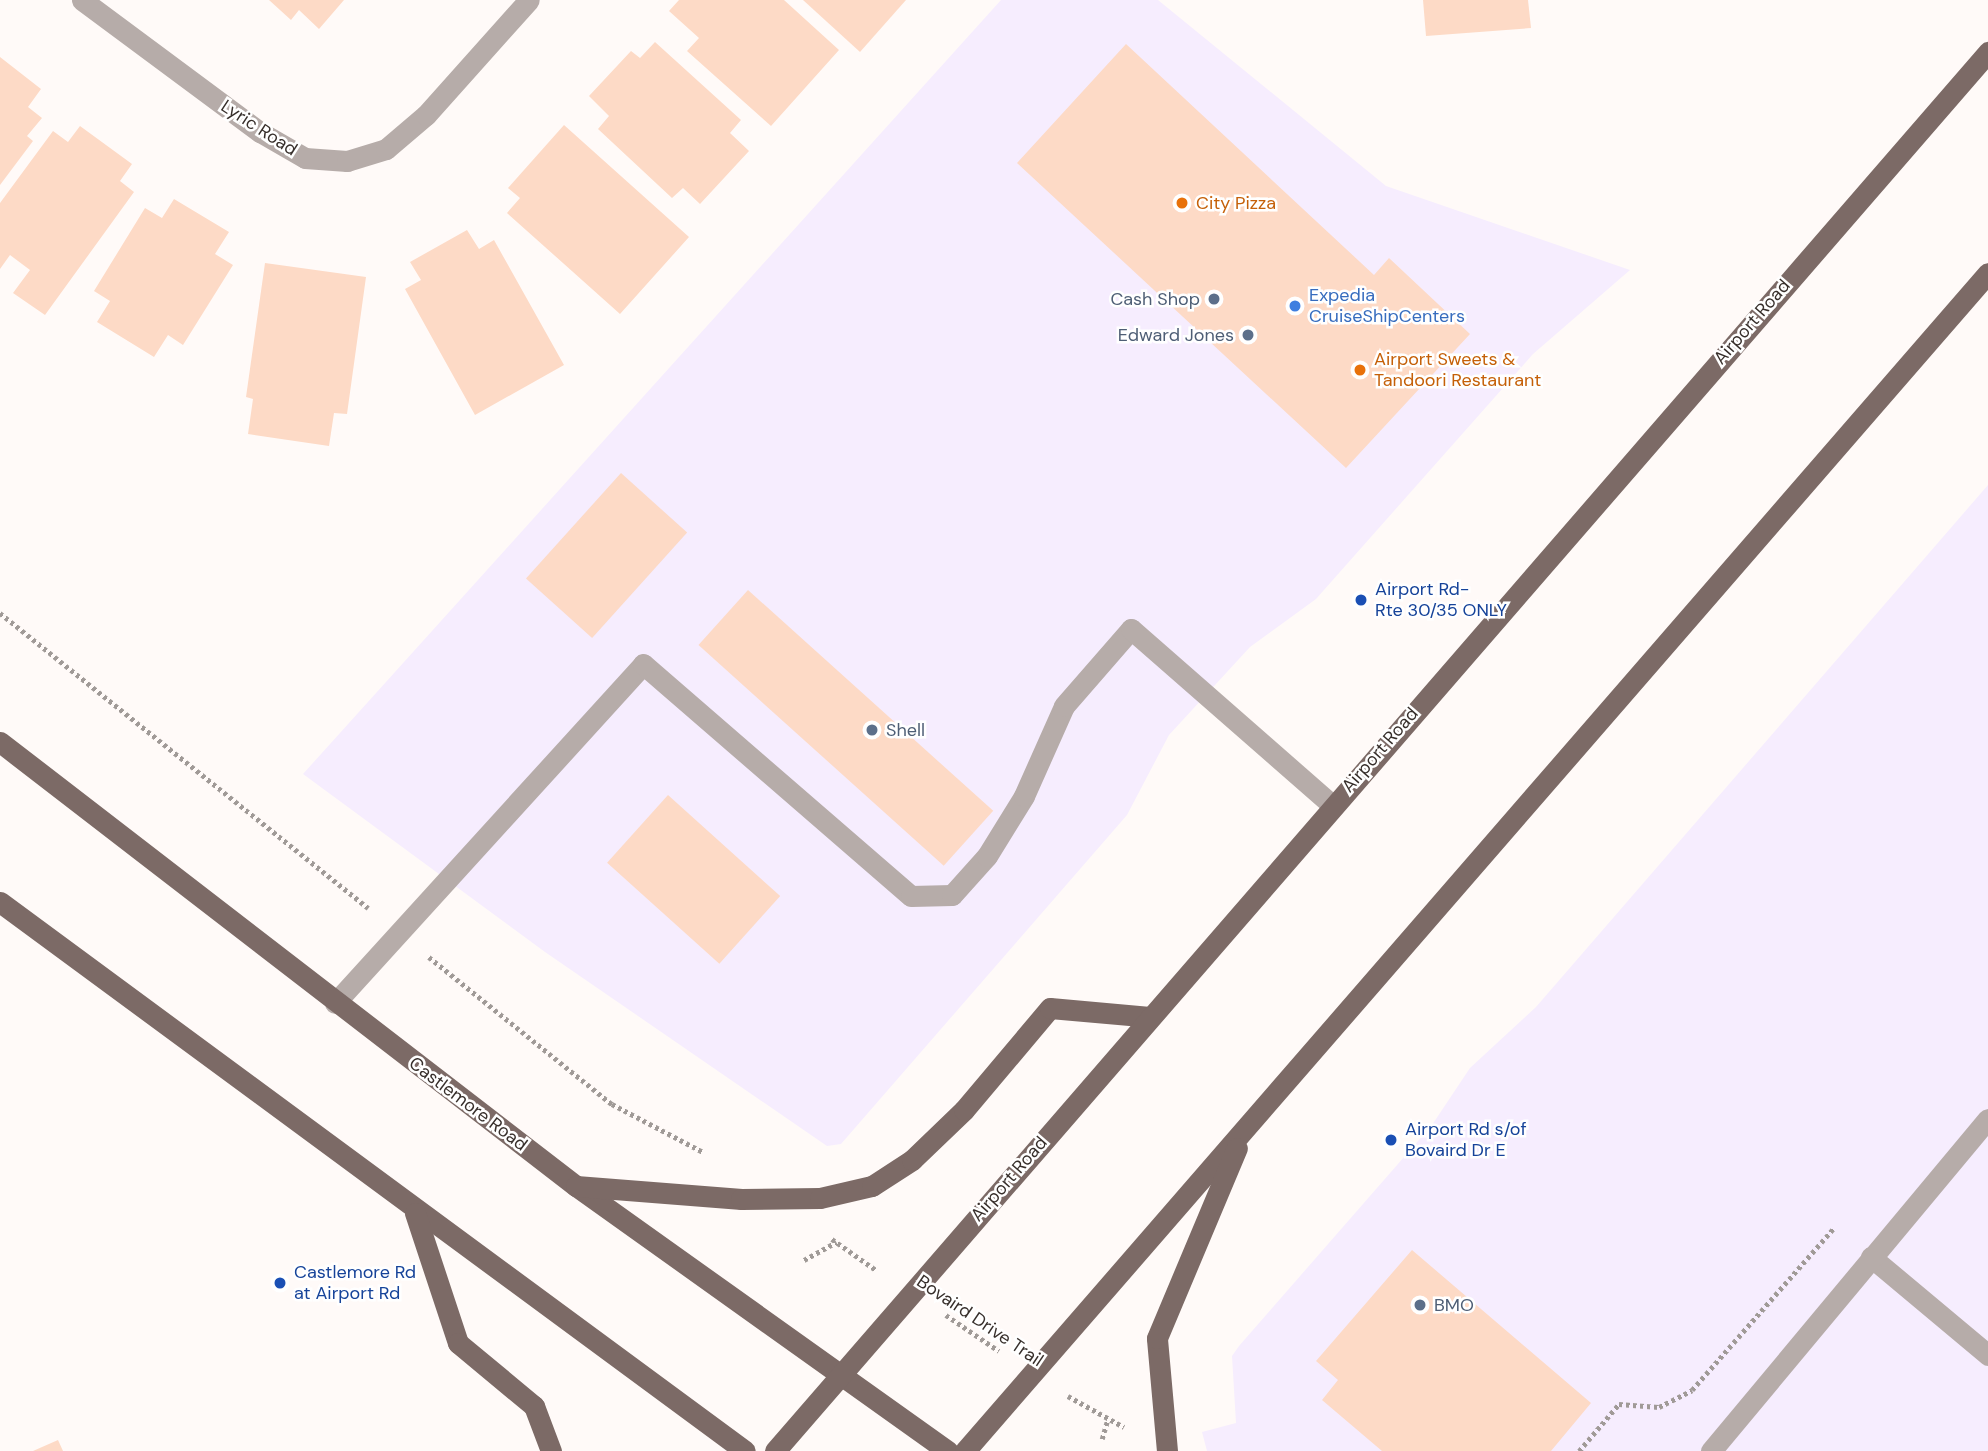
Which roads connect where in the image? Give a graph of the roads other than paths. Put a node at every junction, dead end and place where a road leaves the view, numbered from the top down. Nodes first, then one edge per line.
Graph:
1 (82, 0) edge
2 (529, 0) edge
3 (1988, 52) edge
4 (1988, 273) edge
5 (0, 742) edge
6 (1332, 805) junction
7 (0, 902) edge
8 (335, 1003) junction
9 (1150, 1017) junction
10 (1988, 1119) edge
11 (1244, 1131) junction
12 (576, 1186) junction
13 (415, 1213) junction
14 (1871, 1257) junction
15 (1988, 1355) edge
16 (841, 1375) junction
17 (551, 1451) edge
18 (744, 1451) edge
19 (775, 1451) edge
20 (948, 1451) edge
21 (965, 1451) edge
22 (1167, 1451) edge
23 (1711, 1451) edge

1 - 2 street, Lyric Road
3 - 6 main road, Airport Road
4 - 11 main road
5 - 8 main road, Castlemore Road
6 - 8 street
6 - 9 main road, Airport Road
7 - 13 main road
8 - 12 main road, Castlemore Road
9 - 12 main road
9 - 16 main road, Airport Road
10 - 14 street
11 - 21 main road
11 - 22 main road
12 - 16 main road, Castlemore Road
13 - 17 main road
13 - 18 main road
14 - 15 street
14 - 23 street
16 - 19 main road, Airport Road
16 - 20 main road, Castlemore Road

